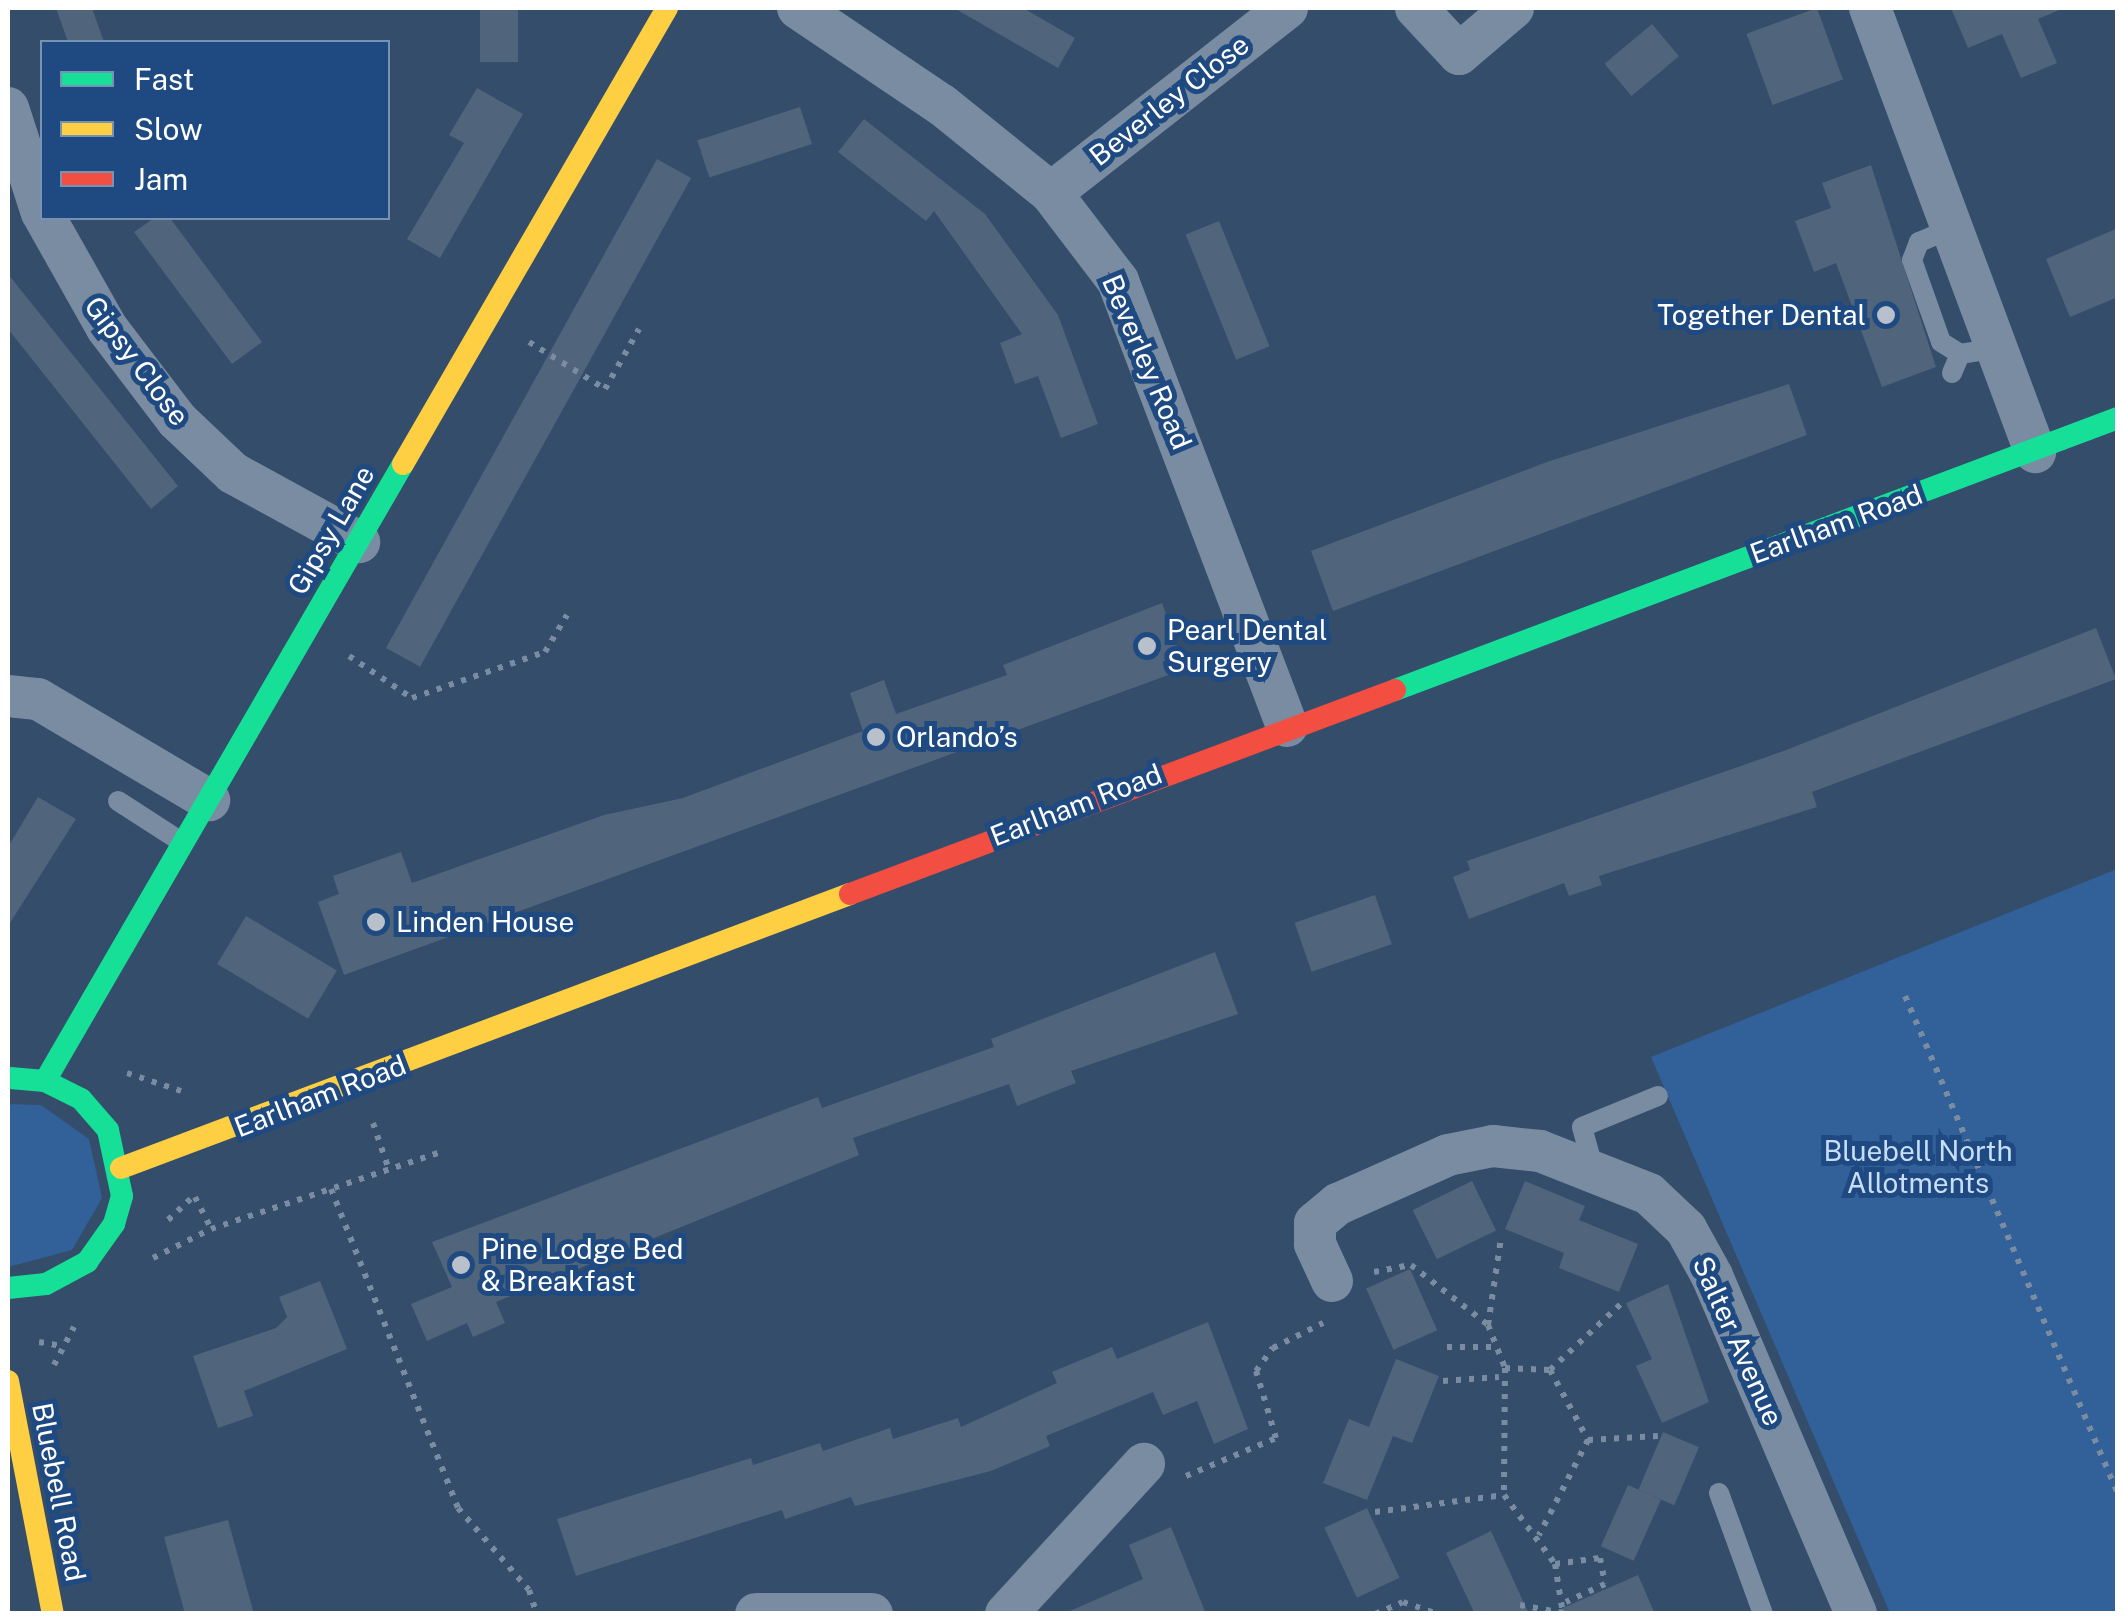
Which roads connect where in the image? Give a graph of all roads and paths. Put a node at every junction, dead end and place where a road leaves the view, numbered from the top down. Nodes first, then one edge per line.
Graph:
1 (668, 8) edge
2 (798, 8) edge
3 (1287, 8) edge
4 (1416, 8) edge
5 (1513, 8) edge
6 (1870, 8) edge
7 (8, 108) edge
8 (1050, 193) junction
9 (40, 203) edge
10 (47, 220) edge
11 (639, 329) dead end
12 (524, 338) dead end
13 (2118, 418) edge
14 (2035, 452) junction
15 (360, 542) junction
16 (567, 614) dead end
17 (344, 652) dead end
18 (8, 696) edge
19 (1286, 726) junction
20 (209, 800) junction
21 (118, 801) dead end
22 (182, 842) junction
23 (1904, 996) dead end
24 (109, 1062) dead end
25 (8, 1078) edge
26 (44, 1081) junction
27 (202, 1090) dead end
28 (192, 1096) dead end
29 (1658, 1096) dead end
30 (168, 1104) dead end
31 (444, 1151) dead end
32 (121, 1168) junction
33 (1593, 1168) junction
34 (331, 1189) junction
35 (195, 1196) dead end
36 (211, 1229) junction
37 (1501, 1238) dead end
38 (1314, 1260) junction
39 (146, 1262) dead end
40 (8, 1288) edge
41 (1624, 1302) dead end
42 (78, 1320) dead end
43 (1488, 1325) junction
44 (1446, 1347) dead end
45 (1497, 1347) junction
46 (1504, 1368) junction
47 (1550, 1370) junction
48 (50, 1372) dead end
49 (1499, 1377) junction
50 (1443, 1381) dead end
51 (8, 1382) edge
52 (1658, 1436) dead end
53 (1588, 1440) junction
54 (1144, 1464) joint
55 (1719, 1493) dead end
56 (2118, 1494) edge
57 (1504, 1495) junction
58 (1374, 1512) dead end
59 (1538, 1535) junction
60 (1555, 1564) junction
61 (1566, 1602) junction
62 (1520, 1605) dead end
63 (1563, 1613) edge
64 (53, 1614) edge
65 (537, 1614) edge
66 (756, 1614) edge
67 (872, 1614) edge
68 (1006, 1614) edge
69 (1375, 1614) edge
70 (1438, 1614) edge
71 (1763, 1614) edge
72 (1856, 1614) edge

1 - 15 main road, Gipsy Lane
2 - 8 street, Beverley Road
3 - 8 street, Beverley Close
4 - 5 street
6 - 14 street
7 - 9 street, Gipsy Close
8 - 19 street, Beverley Road
10 - 15 street, Gipsy Close
11 - 12 path
13 - 14 main road, Earlham Road
14 - 19 main road, Earlham Road
15 - 20 main road, Gipsy Lane
16 - 17 path
18 - 20 street
19 - 32 main road, Earlham Road
20 - 22 main road, Gipsy Lane
21 - 22 lane
22 - 26 main road, Gipsy Lane
23 - 56 path
24 - 27 path
25 - 26 main road
26 - 32 main road
28 - 30 path
29 - 33 lane
31 - 34 path
32 - 40 main road
33 - 38 street, Salter Avenue
33 - 72 street, Salter Avenue
34 - 36 path
34 - 65 path
35 - 36 path
36 - 39 path
37 - 43 path
38 - 43 path
38 - 54 path
41 - 47 path
42 - 48 path
43 - 45 path
44 - 45 path
45 - 46 path
46 - 47 path
46 - 49 path
47 - 53 path
49 - 50 path
49 - 57 path
51 - 64 main road, Bluebell Road
52 - 53 path
53 - 59 path
54 - 68 street
55 - 71 lane
57 - 58 path
57 - 59 path
59 - 60 path
60 - 61 path
60 - 61 path
61 - 63 path
62 - 63 path
66 - 67 street
69 - 70 path

